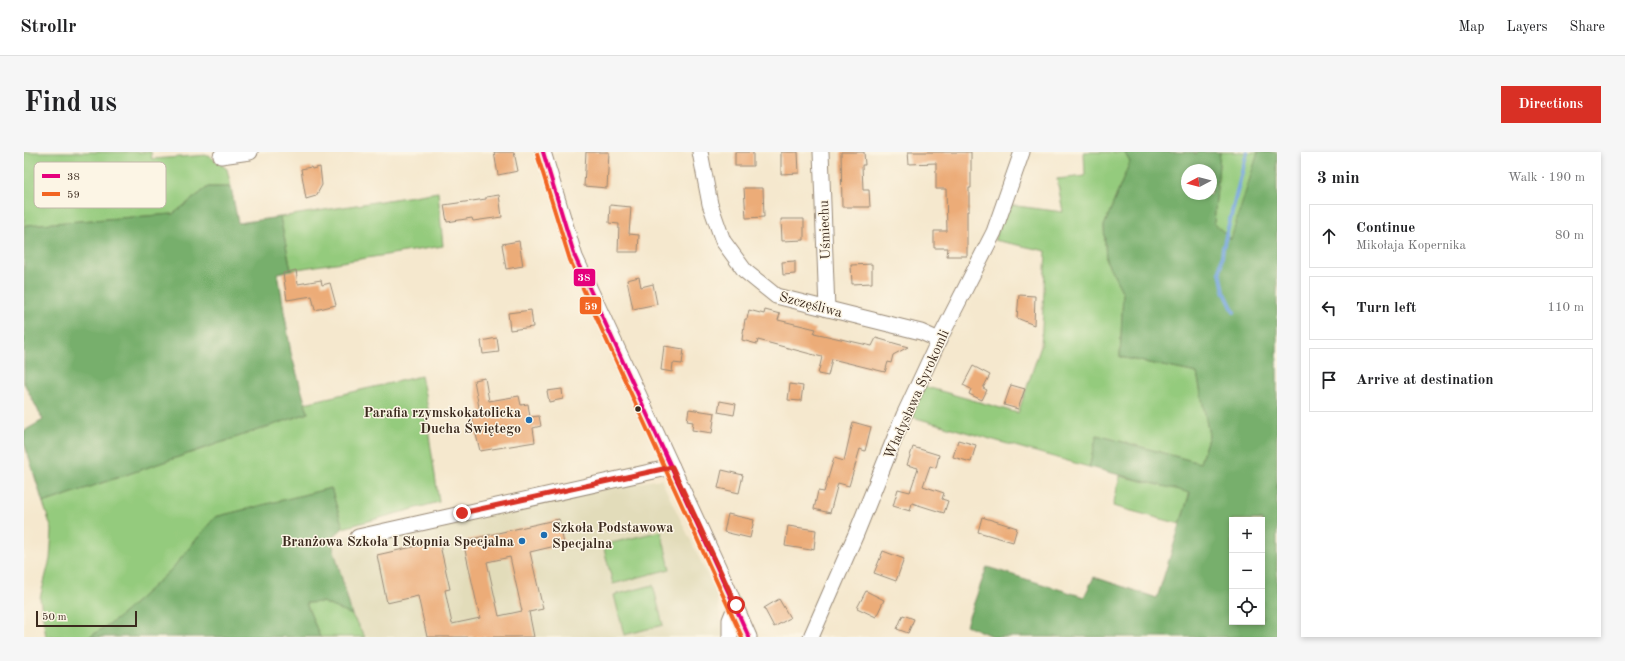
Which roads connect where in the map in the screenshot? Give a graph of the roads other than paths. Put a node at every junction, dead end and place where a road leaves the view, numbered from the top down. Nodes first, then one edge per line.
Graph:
1 (250, 152) edge
2 (544, 152) edge
3 (700, 152) edge
4 (821, 152) edge
5 (1022, 152) edge
6 (221, 156) dead end
7 (827, 309) junction
8 (939, 340) junction
9 (672, 467) junction
10 (358, 537) dead end
11 (736, 605) junction
12 (730, 637) edge
13 (749, 637) edge
14 (811, 637) edge

1 - 6 street
2 - 9 street
3 - 7 street, Szczęśliwa
4 - 7 street, Uśmiechu
5 - 8 street, Władysława Syrokomli
7 - 8 street, Szczęśliwa
8 - 14 street, Władysława Syrokomli
9 - 10 street
9 - 11 street
11 - 12 street
11 - 13 street

